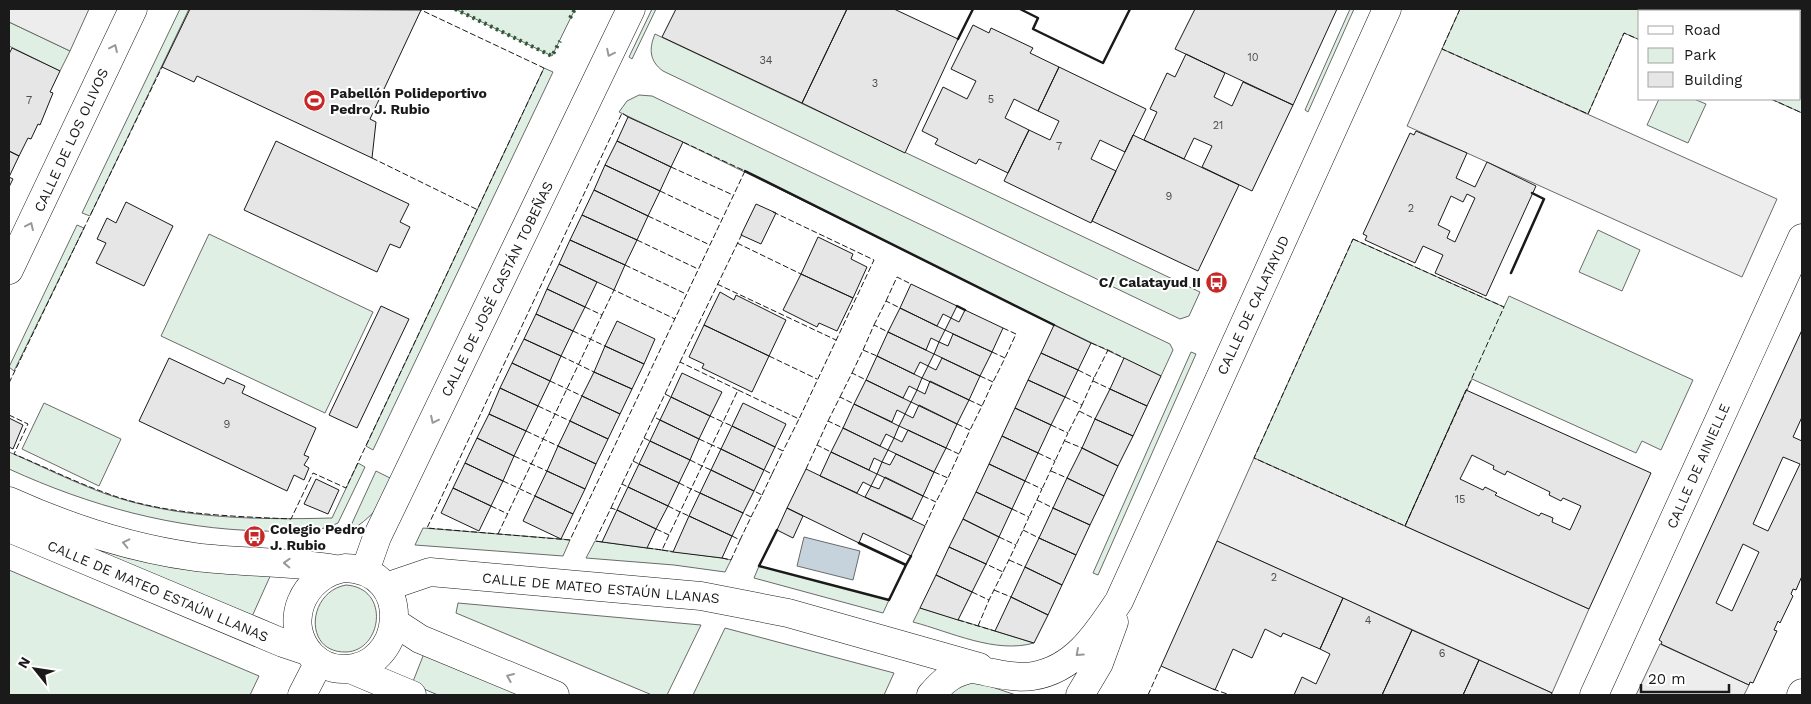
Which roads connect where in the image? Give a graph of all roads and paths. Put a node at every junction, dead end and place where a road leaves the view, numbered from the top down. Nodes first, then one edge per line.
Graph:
1 (133, 9) edge
2 (631, 9) edge
3 (1387, 9) edge
4 (1800, 251) edge
5 (9, 270) edge
6 (9, 501) edge
7 (9, 528) edge
8 (335, 569) junction
9 (375, 579) junction
10 (1119, 600) junction
11 (394, 622) junction
12 (903, 646) junction
13 (313, 657) junction
14 (350, 669) junction
15 (1009, 676) junction
16 (302, 695) edge
17 (412, 695) edge
18 (554, 695) edge
19 (930, 695) edge
20 (1080, 695) edge
21 (1594, 695) edge

5 -> 1 street, CALLE DE LOS OLIVOS
2 -> 9 street, CALLE DE JOSÉ CASTÁN TOBEÑAS
3 - 10 street, CALLE DE CALATAYUD
4 - 21 street, CALLE DE AINIELLE
8 -> 6 street, CALLE DE MATEO ESTAÚN LLANAS
7 - 13 street, CALLE DE MATEO ESTAÚN LLANAS
8 - 9 street
8 - 13 street
9 - 11 street
9 - 12 street, CALLE DE MATEO ESTAÚN LLANAS
10 -> 15 street, CALLE DE CALATAYUD
10 - 20 street, CALLE DE CALATAYUD
11 - 14 street
18 -> 11 street
12 - 15 street, CALLE DE MATEO ESTAÚN LLANAS
12 - 19 street, CALLE DE MATEO ESTAÚN LLANAS
13 - 14 street
13 - 16 street
14 - 17 street
15 - 19 street, CALLE DE CALATAYUD

